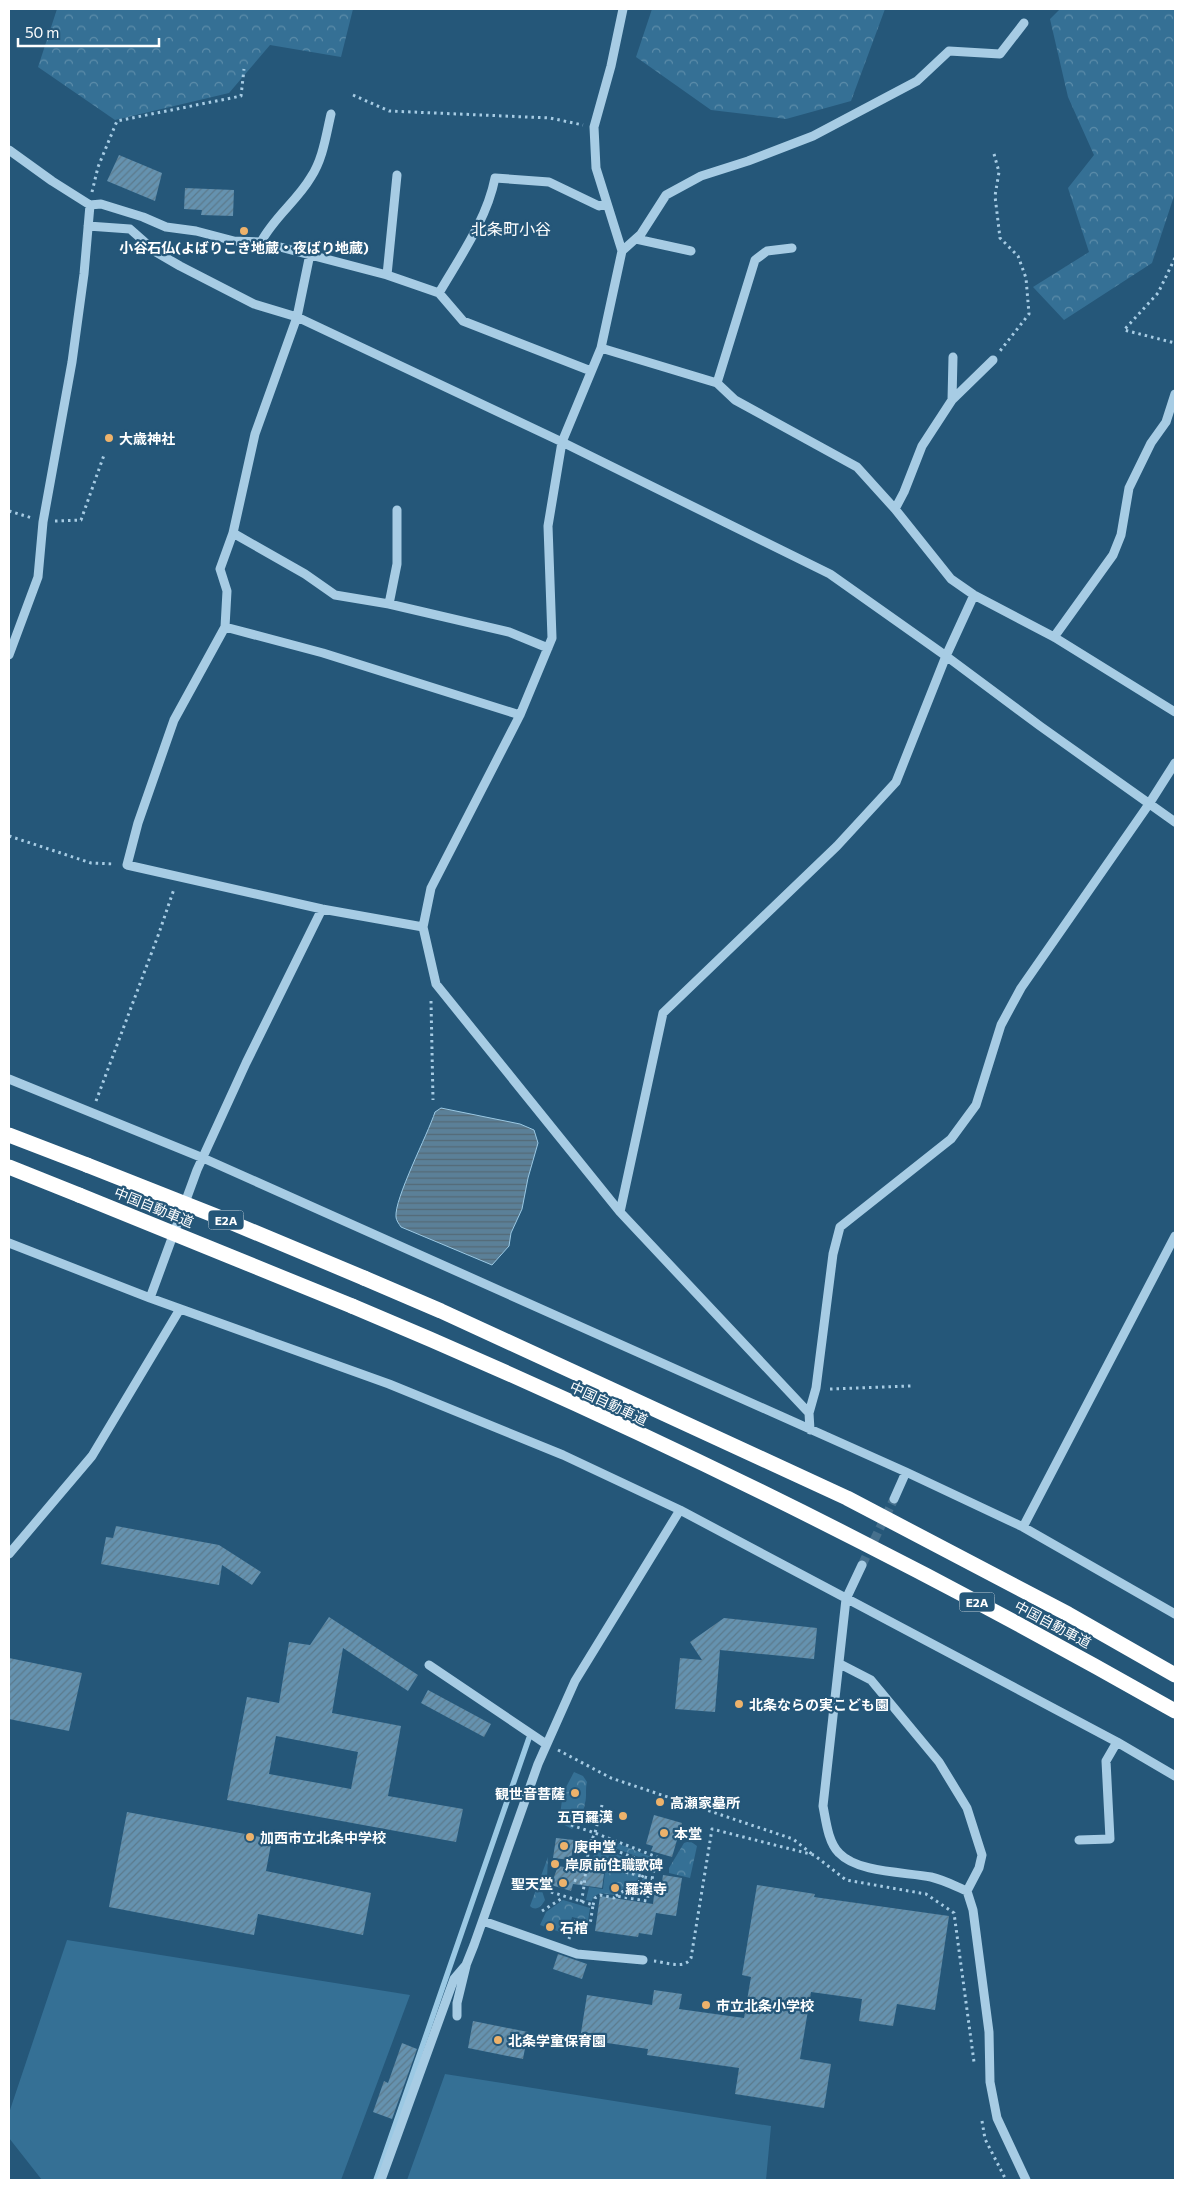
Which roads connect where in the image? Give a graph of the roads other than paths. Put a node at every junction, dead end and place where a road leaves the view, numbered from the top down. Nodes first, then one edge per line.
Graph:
1 (623, 9) edge
2 (1024, 23) dead end
3 (331, 114) dead end
4 (9, 150) edge
5 (397, 175) dead end
6 (606, 204) junction
7 (90, 205) junction
8 (88, 226) junction
9 (636, 239) junction
10 (261, 242) junction
11 (792, 248) dead end
12 (622, 251) junction
13 (691, 251) dead end
14 (310, 254) junction
15 (387, 276) junction
16 (439, 293) junction
17 (297, 317) junction
18 (601, 348) junction
19 (953, 357) dead end
20 (993, 360) road end
21 (591, 371) junction
22 (717, 383) junction
23 (1175, 394) edge
24 (952, 400) junction
25 (562, 442) junction
26 (895, 509) junction
27 (397, 510) dead end
28 (232, 533) junction
29 (974, 595) junction
30 (389, 604) junction
31 (225, 627) junction
32 (1054, 636) junction
33 (548, 648) junction
34 (9, 655) edge
35 (946, 656) junction
36 (1175, 712) edge
37 (520, 714) junction
38 (1175, 763) edge
39 (1149, 804) junction
40 (1175, 822) edge
41 (322, 909) junction
42 (423, 926) junction
43 (9, 1079) edge
44 (9, 1135) edge
45 (203, 1158) junction
46 (9, 1167) edge
47 (620, 1212) junction
48 (1175, 1236) edge
49 (9, 1243) edge
50 (150, 1298) junction
51 (180, 1309) junction
52 (809, 1413) junction
53 (810, 1430) junction
54 (906, 1472) junction
55 (894, 1499) tunnel mouth
56 (680, 1510) junction
57 (1022, 1527) junction
58 (9, 1554) edge
59 (862, 1565) tunnel mouth
60 (846, 1599) junction
61 (1175, 1614) edge
62 (840, 1664) junction
63 (430, 1665) dead end
64 (1175, 1675) edge
65 (1175, 1711) edge
66 (1117, 1742) junction
67 (546, 1744) junction
68 (1175, 1776) edge
69 (1079, 1840) dead end
70 (967, 1891) junction
71 (483, 1921) junction
72 (643, 1960) road end
73 (466, 1965) junction
74 (457, 2016) dead end
75 (381, 2180) edge
76 (1026, 2180) edge

1 - 6 street
2 - 9 street
3 - 10 street
4 - 7 street
5 - 15 street
6 - 12 street
6 - 16 street
7 - 8 street
7 - 10 street
8 - 17 street
8 - 34 street
9 - 12 street
9 - 13 street
10 - 14 street
11 - 22 street
12 - 18 street
14 - 15 street
14 - 17 street
15 - 16 street
16 - 21 street
17 - 25 street
17 - 28 street
18 - 21 street
18 - 22 street
19 - 24 street
20 - 24 street
21 - 25 street
22 - 26 street
23 - 32 street
24 - 26 street
25 - 33 street
25 - 35 street
26 - 29 street
27 - 30 street
28 - 30 street
28 - 31 street
29 - 32 street
29 - 35 street
30 - 33 street
31 - 37 street
31 - 41 street
32 - 36 street
33 - 37 street
35 - 39 street
35 - 47 street
37 - 42 street
38 - 39 street
39 - 40 street
39 - 52 street
41 - 42 street
41 - 45 street
42 - 47 street
43 - 45 street
44 - 64 highway, 中国自動車道 / E2A, bridge
45 - 50 street
45 - 53 street
46 - 65 highway, 中国自動車道 / E2A, bridge
47 - 52 street
48 - 57 street
49 - 50 street
50 - 51 street
51 - 56 street
51 - 58 street
52 - 53 street
53 - 54 street
54 - 55 street
54 - 57 street
56 - 60 street
56 - 67 street
57 - 61 street
59 - 60 street
60 - 62 street
60 - 66 street
62 - 70 street
62 - 70 street
63 - 67 street
66 - 68 street
66 - 69 street
67 - 71 street
70 - 76 street
71 - 72 street
71 - 73 street
73 - 74 street
73 - 75 street

